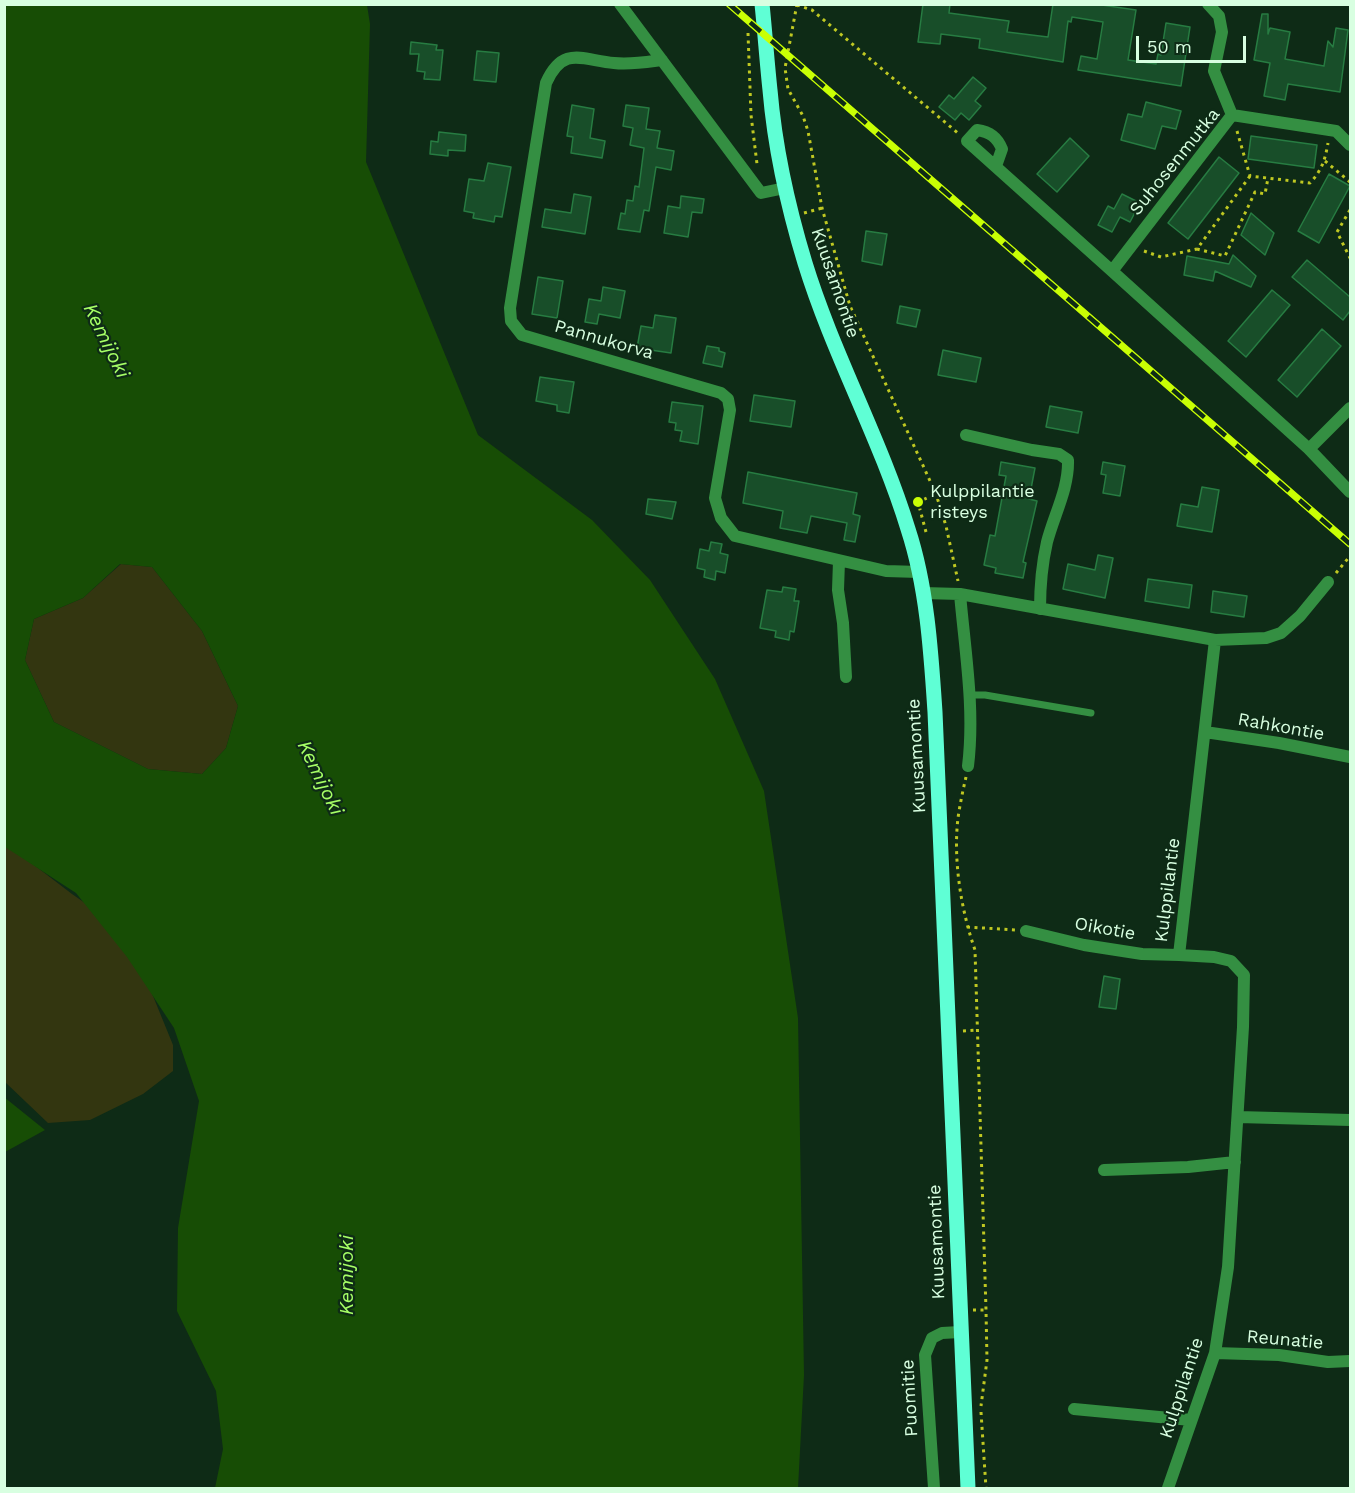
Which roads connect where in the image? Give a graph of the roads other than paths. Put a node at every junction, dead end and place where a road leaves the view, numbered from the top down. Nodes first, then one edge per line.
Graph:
1 (620, 4) edge
2 (762, 4) edge
3 (771, 4) edge
4 (1208, 4) edge
5 (767, 48) junction
6 (662, 60) junction
7 (1232, 115) junction
8 (1350, 145) edge
9 (996, 166) junction
10 (785, 189) junction
11 (1112, 271) junction
12 (1350, 408) edge
13 (966, 435) dead end
14 (1309, 449) junction
15 (1350, 492) edge
16 (839, 561) junction
17 (919, 572) junction
18 (1328, 582) road end
19 (923, 593) junction
20 (960, 594) junction
21 (1040, 609) junction
22 (1215, 640) junction
23 (846, 676) dead end
24 (969, 695) junction
25 (1091, 713) dead end
26 (1205, 732) junction
27 (1350, 757) edge
28 (968, 766) road end
29 (1026, 931) road end
30 (1179, 954) junction
31 (1238, 1117) junction
32 (1350, 1120) edge
33 (1235, 1162) junction
34 (1104, 1170) dead end
35 (960, 1332) junction
36 (1215, 1353) junction
37 (1350, 1361) edge
38 (1074, 1409) dead end
39 (1191, 1420) junction
40 (934, 1488) edge
41 (968, 1488) edge
42 (1168, 1488) edge

1 - 6 street
2 - 5 main road, Kuusamontie
3 - 5 main road, Kuusamontie
4 - 7 street
5 - 10 main road, Kuusamontie
6 - 10 street
6 - 16 street, Pannukorva
7 - 8 street, Suhosenmutka
7 - 11 street, Suhosenmutka
9 - 9 street
9 - 11 street
10 - 17 main road, Kuusamontie
11 - 14 street
12 - 14 street
13 - 21 street
14 - 15 street
16 - 17 street, Pannukorva
16 - 23 street
17 - 19 main road, Kuusamontie
18 - 22 street
19 - 20 street
19 - 35 main road, Kuusamontie
20 - 21 street
20 - 24 street
21 - 22 street
22 - 26 street, Kulppilantie
24 - 25 lane
24 - 28 street
26 - 27 street, Rahkontie
26 - 30 street, Kulppilantie
29 - 30 street, Oikotie
30 - 31 street, Kulppilantie
31 - 32 street
31 - 33 street, Kulppilantie
33 - 34 street
33 - 36 street, Kulppilantie
35 - 40 street, Puomitie
35 - 41 main road, Kuusamontie
36 - 37 street, Reunatie
36 - 39 street, Kulppilantie
38 - 39 street
39 - 42 street, Kulppilantie

